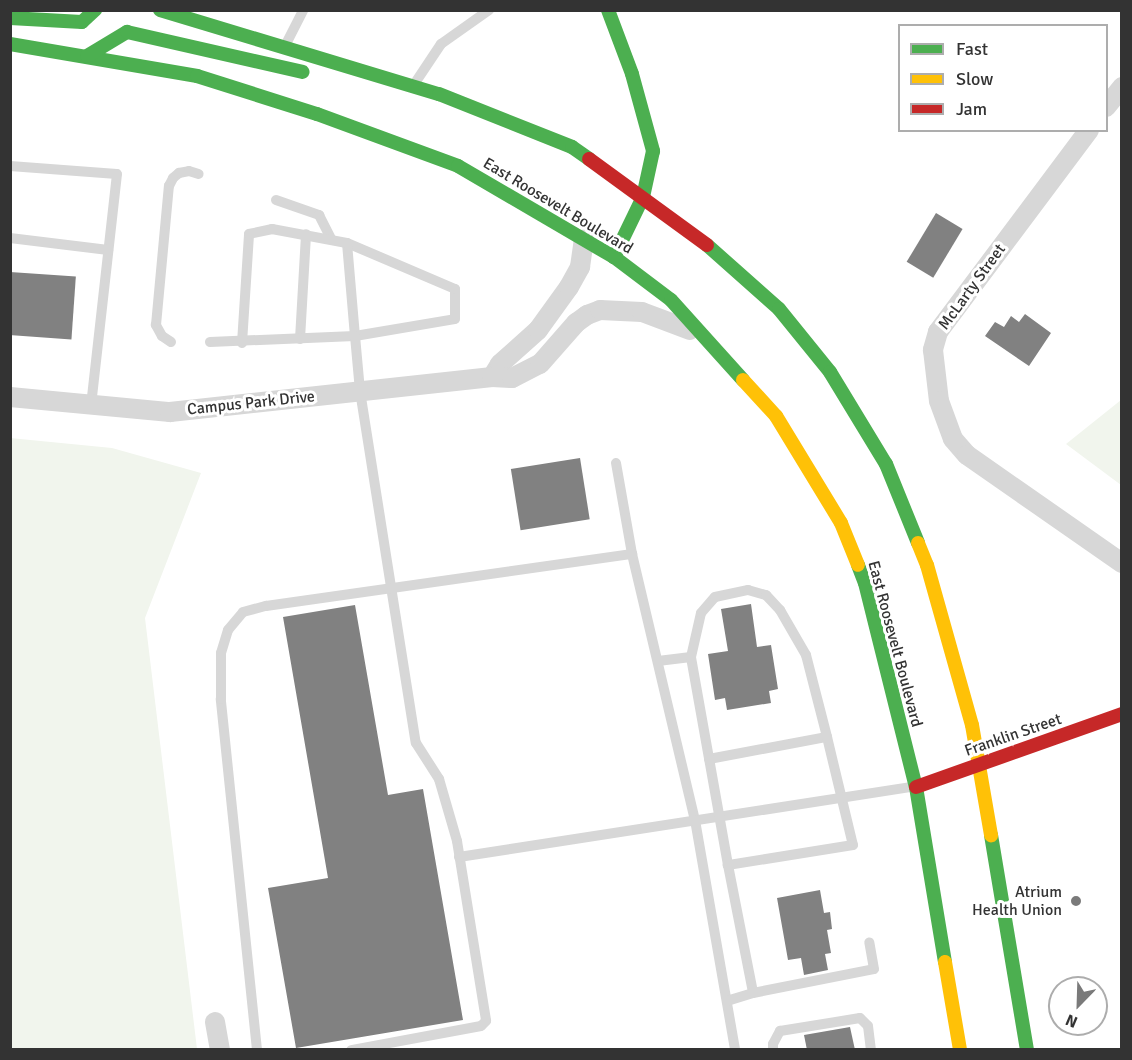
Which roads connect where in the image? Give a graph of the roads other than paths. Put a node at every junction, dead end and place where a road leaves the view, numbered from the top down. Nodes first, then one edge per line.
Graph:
1 (95, 10) edge
2 (160, 10) edge
3 (303, 10) edge
4 (489, 10) edge
5 (608, 10) edge
6 (10, 18) edge
7 (10, 44) edge
8 (285, 46) junction
9 (87, 56) junction
10 (277, 66) junction
11 (316, 75) dead end
12 (413, 86) junction
13 (1122, 87) edge
14 (369, 88) dead end
15 (1108, 106) edge
16 (1088, 132) edge
17 (10, 166) edge
18 (199, 174) dead end
19 (643, 197) junction
20 (276, 200) dead end
21 (306, 234) junction
22 (10, 238) edge
23 (584, 239) junction
24 (332, 240) junction
25 (347, 243) junction
26 (108, 250) junction
27 (614, 257) junction
28 (703, 335) junction
29 (355, 336) junction
30 (300, 339) junction
31 (171, 342) dead end
32 (210, 342) dead end
33 (242, 343) junction
34 (492, 376) junction
35 (360, 391) junction
36 (10, 397) edge
37 (91, 404) junction
38 (616, 463) dead end
39 (632, 554) junction
40 (1122, 563) edge
41 (392, 588) junction
42 (691, 657) junction
43 (658, 661) junction
44 (1122, 714) edge
45 (827, 737) junction
46 (709, 759) junction
47 (978, 764) junction
48 (916, 787) junction
49 (842, 798) junction
50 (718, 816) junction
51 (695, 820) junction
52 (459, 857) junction
53 (728, 865) junction
54 (870, 942) dead end
55 (753, 993) junction
56 (727, 1001) junction
57 (215, 1022) dead end
58 (220, 1050) edge
59 (257, 1050) edge
60 (351, 1050) edge
61 (735, 1050) edge
62 (774, 1050) edge
63 (871, 1050) edge
64 (960, 1050) edge
65 (1027, 1050) edge

1 - 6 main road
2 - 8 main road
3 - 8 lane
4 - 12 lane
5 - 19 main road
7 - 9 main road, East Roosevelt Boulevard
8 - 10 lane
8 - 12 main road
9 - 10 main road
9 - 23 main road, East Roosevelt Boulevard
10 - 11 main road
12 - 14 main road
12 - 19 main road
13 - 15 street
16 - 40 street, McLarty Street
17 - 26 lane
18 - 31 lane
19 - 27 main road
19 - 47 main road
20 - 24 lane
21 - 24 lane
21 - 30 lane
21 - 33 lane
22 - 26 lane
23 - 27 main road, East Roosevelt Boulevard
23 - 34 street
24 - 25 lane
25 - 29 lane
25 - 29 lane
26 - 37 lane
27 - 28 main road, East Roosevelt Boulevard
28 - 34 street, Campus Park Drive
28 - 48 main road, East Roosevelt Boulevard
29 - 30 lane
29 - 35 lane
30 - 33 lane
32 - 33 lane
34 - 35 street, Campus Park Drive
35 - 37 street, Campus Park Drive
35 - 41 lane
36 - 37 street, Campus Park Drive
38 - 39 lane
39 - 41 lane
39 - 43 lane
41 - 52 lane
41 - 59 lane
42 - 43 lane
42 - 45 lane
42 - 46 lane
43 - 51 lane
44 - 47 main road, Franklin Street
45 - 46 lane
45 - 49 lane
46 - 50 lane
47 - 48 main road, Franklin Street
47 - 65 main road
48 - 49 lane
48 - 64 main road, East Roosevelt Boulevard
49 - 50 lane
49 - 53 lane
50 - 51 lane
50 - 53 lane
51 - 52 lane
51 - 56 lane
52 - 60 lane
53 - 55 lane
54 - 55 lane
55 - 56 lane
56 - 61 lane
57 - 58 street
62 - 63 lane

